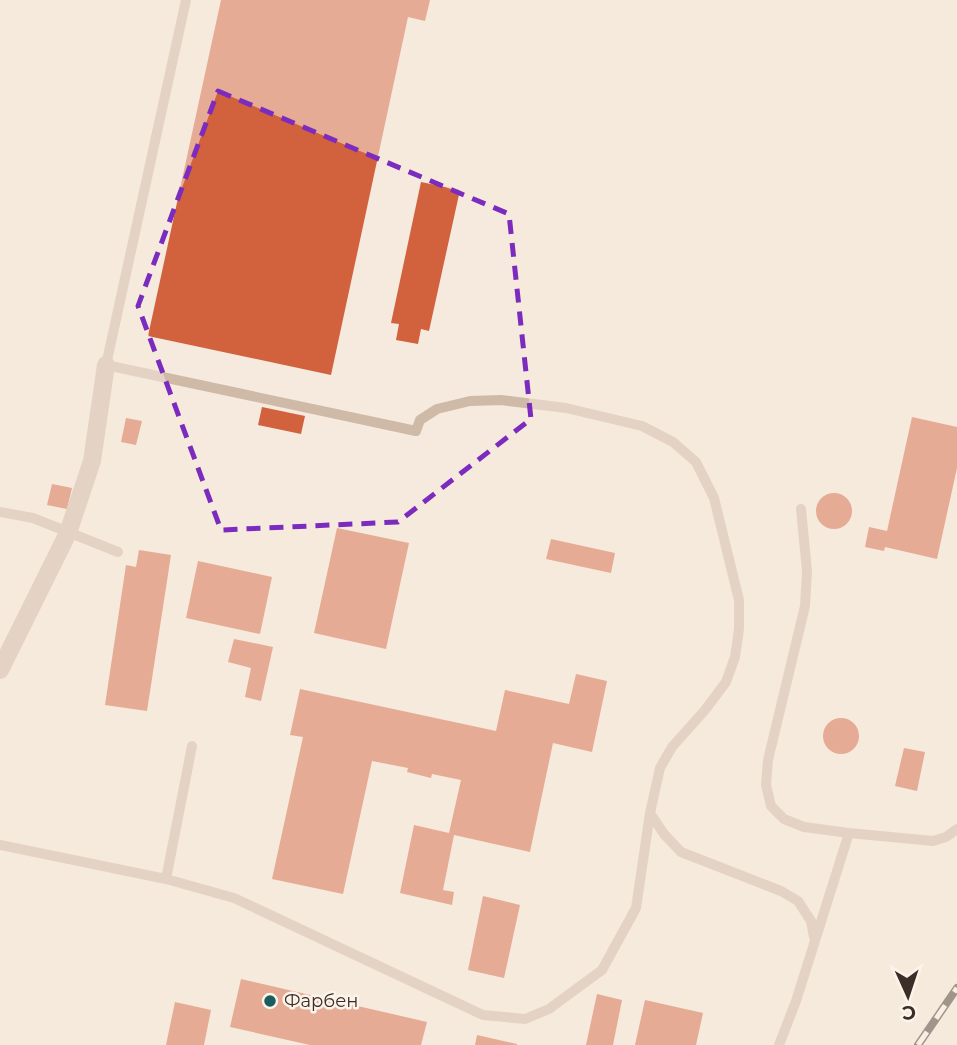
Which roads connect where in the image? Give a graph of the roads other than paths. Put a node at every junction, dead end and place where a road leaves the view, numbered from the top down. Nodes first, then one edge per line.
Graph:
1 (186, 0) edge
2 (106, 365) junction
3 (801, 509) dead end
4 (0, 512) edge
5 (68, 533) junction
6 (118, 552) dead end
7 (0, 670) edge
8 (192, 746) dead end
9 (650, 813) junction
10 (957, 829) edge
11 (849, 833) junction
12 (0, 845) edge
13 (166, 879) junction
14 (814, 940) junction
15 (779, 1045) edge

1 - 2 lane
2 - 5 street
2 - 9 lane
3 - 11 lane
4 - 5 lane
5 - 6 lane
5 - 7 street
8 - 13 lane
9 - 13 lane
9 - 14 lane
10 - 11 lane
11 - 14 lane
12 - 13 lane
14 - 15 lane

